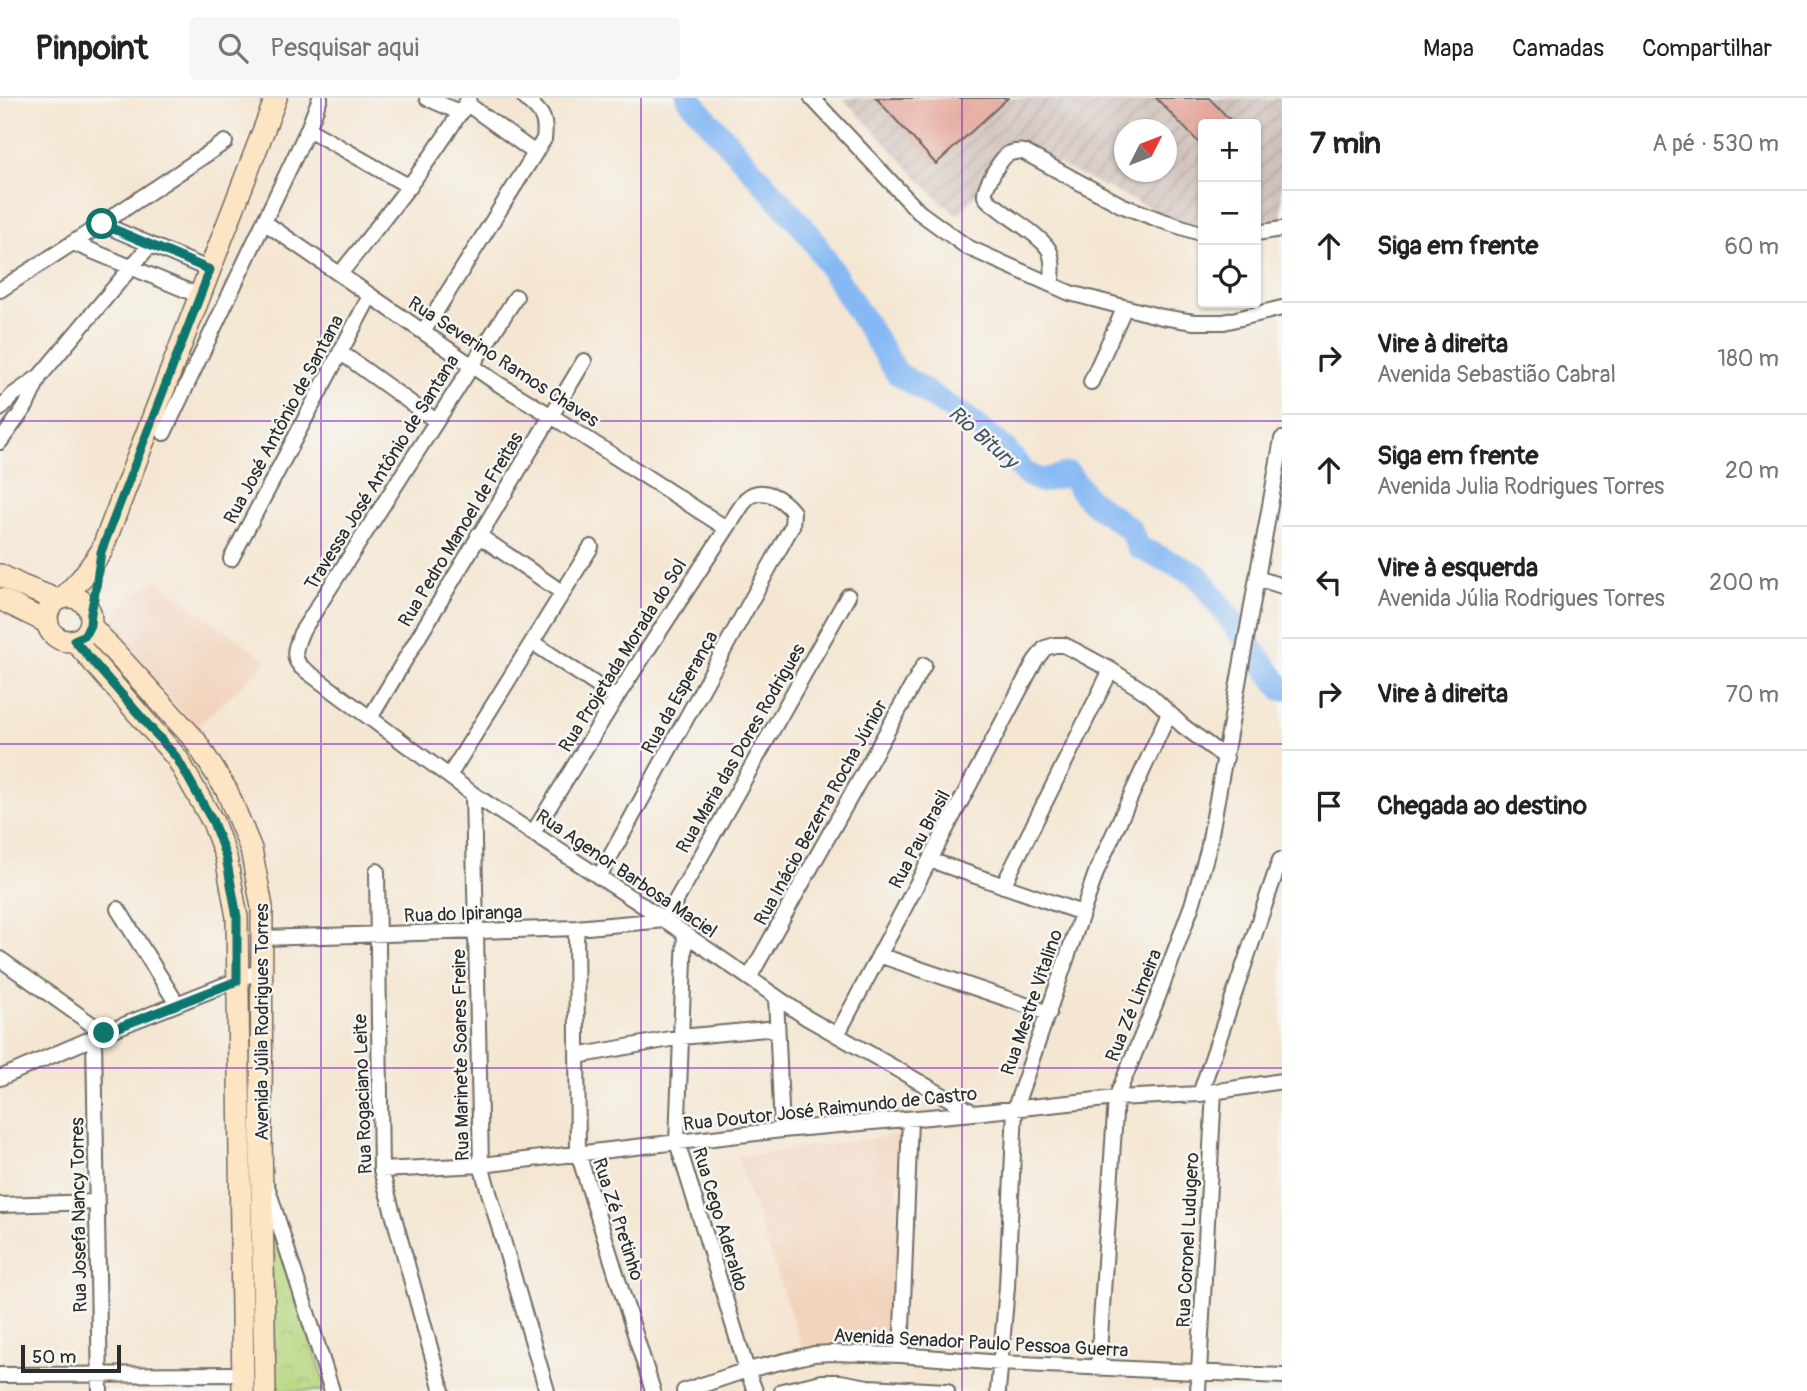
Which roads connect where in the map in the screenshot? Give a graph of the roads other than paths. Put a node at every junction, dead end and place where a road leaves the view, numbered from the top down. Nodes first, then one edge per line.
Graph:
1 (276, 98) edge
2 (320, 98) edge
3 (427, 98) edge
4 (525, 98) edge
5 (812, 98) edge
6 (465, 105) edge
7 (308, 129) junction
8 (225, 142) dead end
9 (535, 153) junction
10 (410, 187) junction
11 (264, 222) junction
12 (102, 224) junction
13 (1282, 229) edge
14 (1198, 232) edge
15 (1261, 232) edge
16 (74, 243) junction
17 (149, 245) junction
18 (132, 267) junction
19 (340, 274) junction
20 (1052, 279) dead end
21 (204, 285) junction
22 (0, 290) edge
23 (370, 296) junction
24 (516, 297) dead end
25 (227, 298) junction
26 (1125, 307) junction
27 (1282, 308) edge
28 (423, 331) junction
29 (340, 352) junction
30 (584, 361) dead end
31 (472, 365) junction
32 (40, 376) junction
33 (1091, 382) dead end
34 (0, 409) edge
35 (550, 415) junction
36 (436, 421) junction
37 (164, 433) dead end
38 (1282, 439) edge
39 (0, 442) edge
40 (746, 499) joint
41 (726, 528) junction
42 (478, 535) junction
43 (591, 547) dead end
44 (101, 552) junction
45 (231, 559) dead end
46 (0, 575) edge
47 (1257, 578) junction
48 (1282, 586) edge
49 (563, 593) junction
50 (848, 596) dead end
51 (61, 598) junction
52 (0, 599) edge
53 (91, 619) junction
54 (48, 623) junction
55 (302, 633) joint
56 (74, 640) junction
57 (532, 642) junction
58 (924, 665) dead end
59 (1111, 670) junction
60 (616, 698) junction
61 (1169, 713) junction
62 (370, 718) junction
63 (197, 743) junction
64 (177, 758) junction
65 (1226, 758) junction
66 (449, 775) junction
67 (473, 793) junction
68 (533, 833) junction
69 (930, 860) junction
70 (1280, 860) dead end
71 (377, 871) dead end
72 (599, 877) junction
73 (1003, 886) junction
74 (118, 909) dead end
75 (262, 913) junction
76 (1082, 913) junction
77 (237, 917) junction
78 (665, 920) junction
79 (576, 928) junction
80 (476, 932) junction
81 (685, 934) junction
82 (378, 935) junction
83 (262, 938) junction
84 (879, 955) junction
85 (0, 959) edge
86 (262, 970) junction
87 (749, 978) junction
88 (237, 981) junction
89 (776, 997) junction
90 (177, 1004) junction
91 (1049, 1013) junction
92 (777, 1028) junction
93 (836, 1035) junction
94 (99, 1036) junction
95 (681, 1037) junction
96 (577, 1056) junction
97 (0, 1078) edge
98 (1282, 1081) edge
99 (1207, 1092) junction
100 (1116, 1098) junction
101 (1015, 1108) junction
102 (974, 1113) junction
103 (910, 1119) junction
104 (782, 1130) junction
105 (250, 1135) junction
106 (677, 1142) junction
107 (578, 1153) junction
108 (481, 1165) junction
109 (381, 1170) junction
110 (263, 1171) junction
111 (97, 1202) junction
112 (0, 1205) edge
113 (901, 1355) junction
114 (1001, 1363) junction
115 (1098, 1367) junction
116 (747, 1370) junction
117 (1199, 1372) junction
118 (100, 1375) junction
119 (0, 1376) edge
120 (1282, 1376) edge
121 (243, 1382) edge
122 (754, 1389) edge
123 (870, 1389) edge
124 (100, 1391) edge
125 (265, 1391) edge
126 (332, 1391) edge
127 (442, 1391) edge
128 (547, 1391) edge
129 (653, 1391) edge
130 (684, 1391) edge
131 (782, 1391) edge
132 (947, 1391) edge
133 (998, 1391) edge
134 (1198, 1391) edge

1 - 21 main road
2 - 7 street
3 - 6 street
4 - 9 street
5 - 26 street
6 - 9 street
6 - 10 street
7 - 10 street
7 - 11 street
8 - 12 street
9 - 28 street
10 - 19 street
11 - 19 street, Rua Severino Ramos Chaves
11 - 25 street
12 - 16 street
12 - 17 street
13 - 15 street
14 - 20 street
16 - 18 street
16 - 22 street
17 - 18 street
17 - 21 street
18 - 21 street
18 - 32 street
19 - 23 street, Rua Severino Ramos Chaves
21 - 25 street
21 - 44 main road
23 - 28 street, Rua Severino Ramos Chaves
23 - 29 street, Rua José Antônio de Santana
24 - 31 street, Travessa José Antônio de Santana
25 - 37 street
26 - 27 street
26 - 33 street
28 - 31 street, Rua Severino Ramos Chaves
29 - 36 street
29 - 45 street, Rua José Antônio de Santana
30 - 35 street, Rua Pedro Manoel de Freitas
31 - 35 street, Rua Severino Ramos Chaves
31 - 36 street, Travessa José Antônio de Santana
32 - 34 street
32 - 39 street
35 - 41 street, Rua Severino Ramos Chaves
35 - 42 street, Rua Pedro Manoel de Freitas
36 - 55 street, Travessa José Antônio de Santana
38 - 47 street, Rua Zé Limeira
40 - 41 street, Rua Projetada Morada do Sol
40 - 72 street, Rua da Esperança
41 - 60 street, Rua Projetada Morada do Sol
42 - 49 street
42 - 62 street, Rua Pedro Manoel de Freitas
43 - 49 street
44 - 51 main road
44 - 53 main road
46 - 51 main road
47 - 48 street
47 - 65 street, Rua Zé Limeira
49 - 57 street
50 - 78 street, Rua Maria das Dores Rodrigues
51 - 53 main road
51 - 54 main road
52 - 54 main road
53 - 56 main road
53 - 63 main road, Avenida Júlia Rodrigues Torres
54 - 56 main road
55 - 62 street, Rua Agenor Barbosa Maciel
56 - 64 main road, Avenida Júlia Rodrigues Torres
57 - 60 street
57 - 66 street
58 - 87 street, Rua Inácio Bezerra Rocha Júnior
59 - 61 street
59 - 69 street, Rua Pau Brasil
59 - 73 street
60 - 68 street, Rua Projetada Morada do Sol
61 - 65 street
61 - 76 street, Rua Mestre Vitalino
62 - 66 street, Rua Agenor Barbosa Maciel
63 - 64 main road
63 - 75 main road, Avenida Júlia Rodrigues Torres
64 - 77 main road, Avenida Júlia Rodrigues Torres
65 - 100 street, Rua Zé Limeira
66 - 67 street, Rua Agenor Barbosa Maciel
67 - 68 street, Rua Agenor Barbosa Maciel
67 - 80 street, Rua Marinete Soares Freire
68 - 72 street, Rua Agenor Barbosa Maciel
69 - 73 street
69 - 84 street, Rua Pau Brasil
70 - 99 street, Rua Coronel Ludugero
71 - 82 street, Rua Rogaciano Leite
72 - 78 street, Rua Agenor Barbosa Maciel
73 - 76 street
74 - 90 street
75 - 77 main road
75 - 83 main road, Avenida Júlia Rodrigues Torres
76 - 91 street, Rua Mestre Vitalino
77 - 88 main road, Avenida Júlia Rodrigues Torres
78 - 79 street, Rua do Ipiranga
78 - 81 street, Rua Agenor Barbosa Maciel
79 - 80 street, Rua do Ipiranga
79 - 96 street, Rua Zé Pretinho
80 - 82 street, Rua do Ipiranga
80 - 108 street, Rua Marinete Soares Freire
81 - 87 street, Rua Agenor Barbosa Maciel
81 - 95 street, Rua Cego Aderaldo
82 - 83 street, Rua do Ipiranga
82 - 109 street, Rua Rogaciano Leite
83 - 86 main road, Avenida Júlia Rodrigues Torres
84 - 91 street
84 - 93 street, Rua Pau Brasil
85 - 94 street
86 - 88 street
86 - 105 main road, Avenida Júlia Rodrigues Torres
87 - 89 street, Rua Agenor Barbosa Maciel
88 - 90 street
88 - 105 main road, Avenida Júlia Rodrigues Torres
89 - 92 street
89 - 93 street, Rua Agenor Barbosa Maciel
90 - 94 street
91 - 101 street, Rua Mestre Vitalino
92 - 95 street
92 - 104 street
93 - 102 street, Rua Agenor Barbosa Maciel
94 - 97 street
94 - 111 street, Rua Josefa Nancy Torres
95 - 96 street
95 - 106 street, Rua Cego Aderaldo
96 - 107 street, Rua Zé Pretinho
98 - 99 street, Rua Doutor José Raimundo de Castro
99 - 100 street, Rua Doutor José Raimundo de Castro
99 - 117 street, Rua Coronel Ludugero
100 - 101 street, Rua Doutor José Raimundo de Castro
100 - 115 street, Rua Zé Limeira
101 - 102 street, Rua Doutor José Raimundo de Castro
101 - 114 street, Rua Mestre Vitalino
102 - 103 street, Rua Doutor José Raimundo de Castro
103 - 104 street, Rua Doutor José Raimundo de Castro
103 - 113 street
104 - 106 street, Rua Doutor José Raimundo de Castro
105 - 110 main road, Avenida Júlia Rodrigues Torres
105 - 121 main road, Avenida Júlia Rodrigues Torres
106 - 107 street, Rua Doutor José Raimundo de Castro
106 - 116 street, Rua Cego Aderaldo
107 - 108 street, Rua Doutor José Raimundo de Castro
107 - 129 street, Rua Zé Pretinho
108 - 109 street, Rua Doutor José Raimundo de Castro
108 - 128 street, Rua Marinete Soares Freire
109 - 127 street, Rua Rogaciano Leite
110 - 125 main road, Avenida Júlia Rodrigues Torres
110 - 126 street
111 - 112 street
111 - 118 street, Rua Josefa Nancy Torres
113 - 114 street, Avenida Senador Paulo Pessoa Guerra
113 - 116 street, Avenida Senador Paulo Pessoa Guerra
114 - 115 street, Avenida Senador Paulo Pessoa Guerra
114 - 133 street, Rua Mestre Vitalino
115 - 117 street, Avenida Senador Paulo Pessoa Guerra
116 - 122 street, Rua Cego Aderaldo
116 - 130 street, Avenida Senador Paulo Pessoa Guerra
117 - 120 street, Avenida Senador Paulo Pessoa Guerra
117 - 134 street, Rua Coronel Ludugero
118 - 119 street
118 - 121 street
118 - 124 street, Rua Josefa Nancy Torres
123 - 131 street
123 - 132 street

